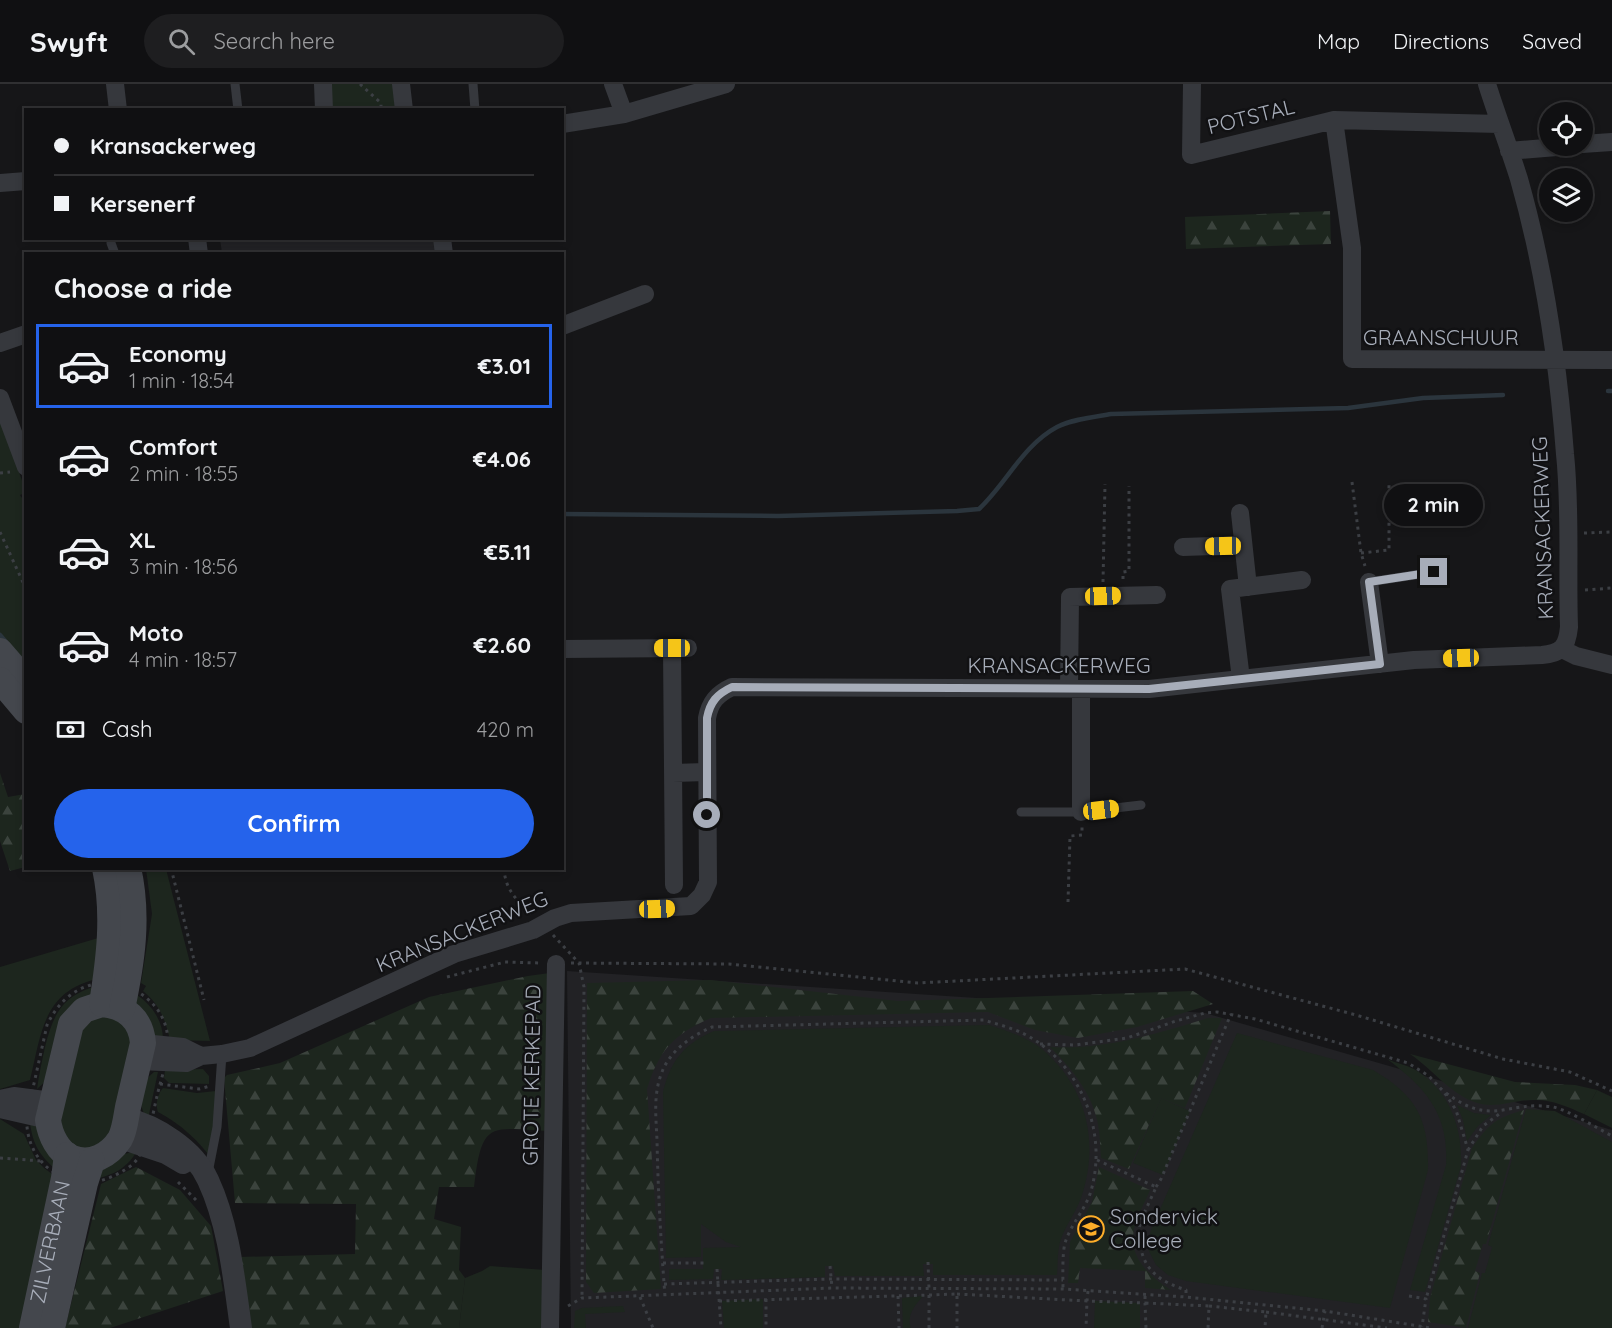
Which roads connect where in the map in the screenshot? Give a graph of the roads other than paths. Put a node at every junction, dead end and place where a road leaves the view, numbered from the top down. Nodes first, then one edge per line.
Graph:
1 (115, 84) edge
2 (235, 84) edge
3 (323, 84) edge
4 (401, 84) edge
5 (473, 84) edge
6 (613, 84) edge
7 (726, 84) edge
8 (1192, 84) edge
9 (1487, 84) edge
10 (118, 108) edge
11 (238, 108) edge
12 (324, 108) edge
13 (404, 108) edge
14 (475, 108) edge
15 (624, 114) junction
16 (1334, 120) junction
17 (564, 124) edge
18 (1500, 124) junction
19 (1612, 142) edge
20 (1593, 143) edge
21 (1539, 148) edge
22 (1509, 151) junction
23 (24, 181) edge
24 (0, 183) edge
25 (111, 243) dead end
26 (114, 252) edge
27 (645, 294) dead end
28 (564, 325) edge
29 (24, 335) edge
30 (0, 343) edge
31 (1612, 360) edge
32 (1554, 361) junction
33 (0, 398) edge
34 (24, 462) edge
35 (1240, 513) dead end
36 (1243, 545) junction
37 (1183, 547) dead end
38 (1434, 572) dead end
39 (1302, 580) dead end
40 (1369, 582) joint
41 (1248, 587) junction
42 (1157, 595) dead end
43 (564, 649) edge
44 (1562, 649) junction
45 (0, 651) edge
46 (1380, 664) junction
47 (1612, 665) edge
48 (24, 679) edge
49 (1241, 679) junction
50 (0, 680) edge
51 (1075, 689) junction
52 (24, 709) edge
53 (706, 772) junction
54 (673, 773) junction
55 (1141, 805) dead end
56 (1021, 812) dead end
57 (1081, 812) junction
58 (105, 870) edge
59 (128, 870) edge
60 (674, 885) dead end
61 (556, 964) road end
62 (112, 1007) junction
63 (153, 1054) junction
64 (222, 1061) junction
65 (0, 1099) edge
66 (0, 1109) edge
67 (50, 1110) junction
68 (123, 1128) junction
69 (67, 1155) junction
70 (92, 1161) junction
71 (207, 1178) junction
72 (32, 1328) edge
73 (52, 1328) edge
74 (241, 1328) edge
75 (550, 1328) edge

1 - 10 street
2 - 11 lane
3 - 12 street
4 - 13 street
5 - 14 lane
6 - 15 street
7 - 15 street
8 - 16 street, POTSTAL
9 - 18 street, KRANSACKERWEG
15 - 17 street
16 - 18 street, POTSTAL
16 - 32 street, GRAANSCHUUR
18 - 22 street, KRANSACKERWEG
19 - 20 street
21 - 22 street
22 - 32 street, KRANSACKERWEG
23 - 24 street
25 - 26 lane
27 - 28 street
29 - 30 street
31 - 32 street
32 - 44 street, KRANSACKERWEG
33 - 34 street
35 - 36 street
36 - 37 street
36 - 41 street
38 - 40 lane
39 - 41 street
40 - 46 street
41 - 49 street
42 - 51 street
43 - 54 street
44 - 46 street, KRANSACKERWEG
44 - 47 street
45 - 48 main road
46 - 49 street, KRANSACKERWEG
49 - 51 street, KRANSACKERWEG
50 - 52 main road
51 - 53 street, KRANSACKERWEG
51 - 57 street
53 - 54 street
53 - 64 street, KRANSACKERWEG
54 - 60 street
55 - 57 lane
56 - 57 lane
58 - 62 main road
59 - 62 main road
61 - 75 street, GROTE KERKEPAD
62 - 63 main road
62 - 67 main road
63 - 64 street, KRANSACKERWEG
63 - 68 main road
64 - 71 lane
65 - 67 street
66 - 67 street
67 - 69 main road
68 - 70 main road
68 - 71 street
69 - 70 main road
69 - 72 main road, ZILVERBAAN
70 - 73 main road, ZILVERBAAN
71 - 74 street

